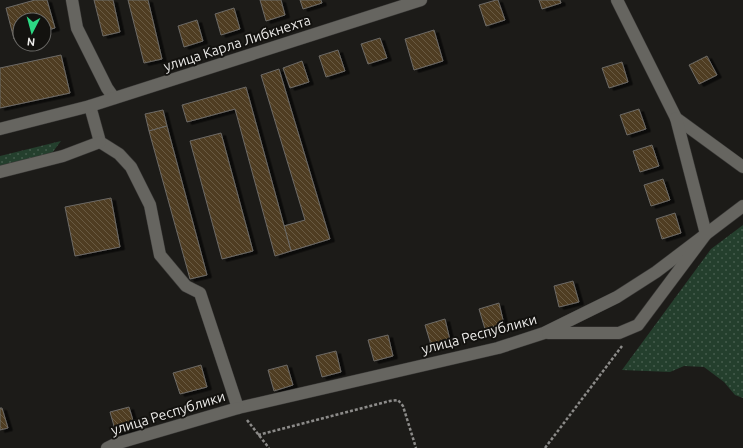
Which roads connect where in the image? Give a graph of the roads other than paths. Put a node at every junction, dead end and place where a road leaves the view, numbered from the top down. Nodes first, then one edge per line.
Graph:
1 (72, 0) edge
2 (421, 0) edge
3 (617, 0) edge
4 (114, 98) junction
5 (90, 106) junction
6 (676, 118) junction
7 (0, 129) edge
8 (100, 142) junction
9 (743, 167) edge
10 (0, 172) edge
11 (743, 206) edge
12 (706, 234) junction
13 (544, 333) junction
14 (238, 408) junction
15 (107, 448) edge

1 - 4 street
2 - 4 street, улица Карла Либкнехта
3 - 6 street
4 - 5 street, улица Карла Либкнехта
5 - 7 street, улица Карла Либкнехта
5 - 8 street
6 - 9 street
6 - 12 street
8 - 10 street
8 - 14 street, улица Республики
11 - 12 street, улица Республики
12 - 13 street, улица Республики
12 - 13 street
13 - 14 street, улица Республики
14 - 15 street, улица Республики

